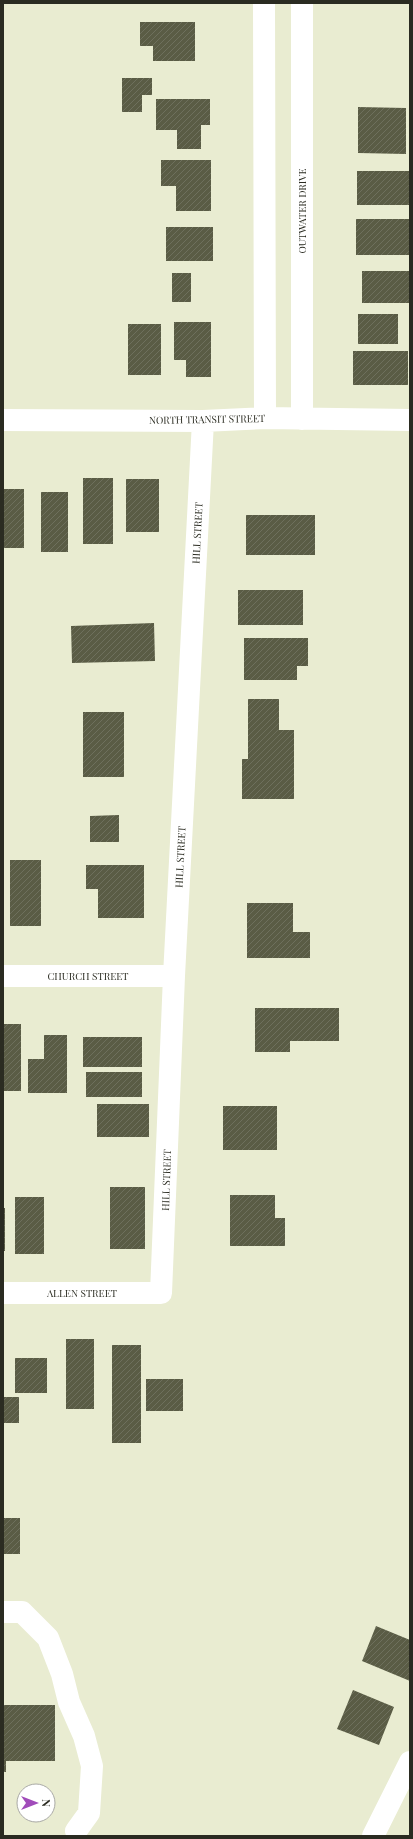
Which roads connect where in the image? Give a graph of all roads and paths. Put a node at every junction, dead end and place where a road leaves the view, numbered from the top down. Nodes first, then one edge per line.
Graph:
1 (264, 3) edge
2 (302, 3) edge
3 (265, 418) junction
4 (302, 419) junction
5 (3, 420) edge
6 (410, 420) edge
7 (204, 421) junction
8 (3, 976) edge
9 (174, 976) junction
10 (161, 1292) joint
11 (3, 1293) edge
12 (13, 1612) edge
13 (410, 1762) edge
14 (76, 1831) dead end
15 (373, 1836) edge

1 - 3 street
2 - 4 street, OUTWATER DRIVE
3 - 4 street, NORTH TRANSIT STREET
3 - 7 street, NORTH TRANSIT STREET
4 - 6 street, NORTH TRANSIT STREET
5 - 7 street, NORTH TRANSIT STREET
7 - 9 street, HILL STREET
8 - 9 street, CHURCH STREET
9 - 10 street, HILL STREET
10 - 11 street, ALLEN STREET
12 - 14 street
13 - 15 street

